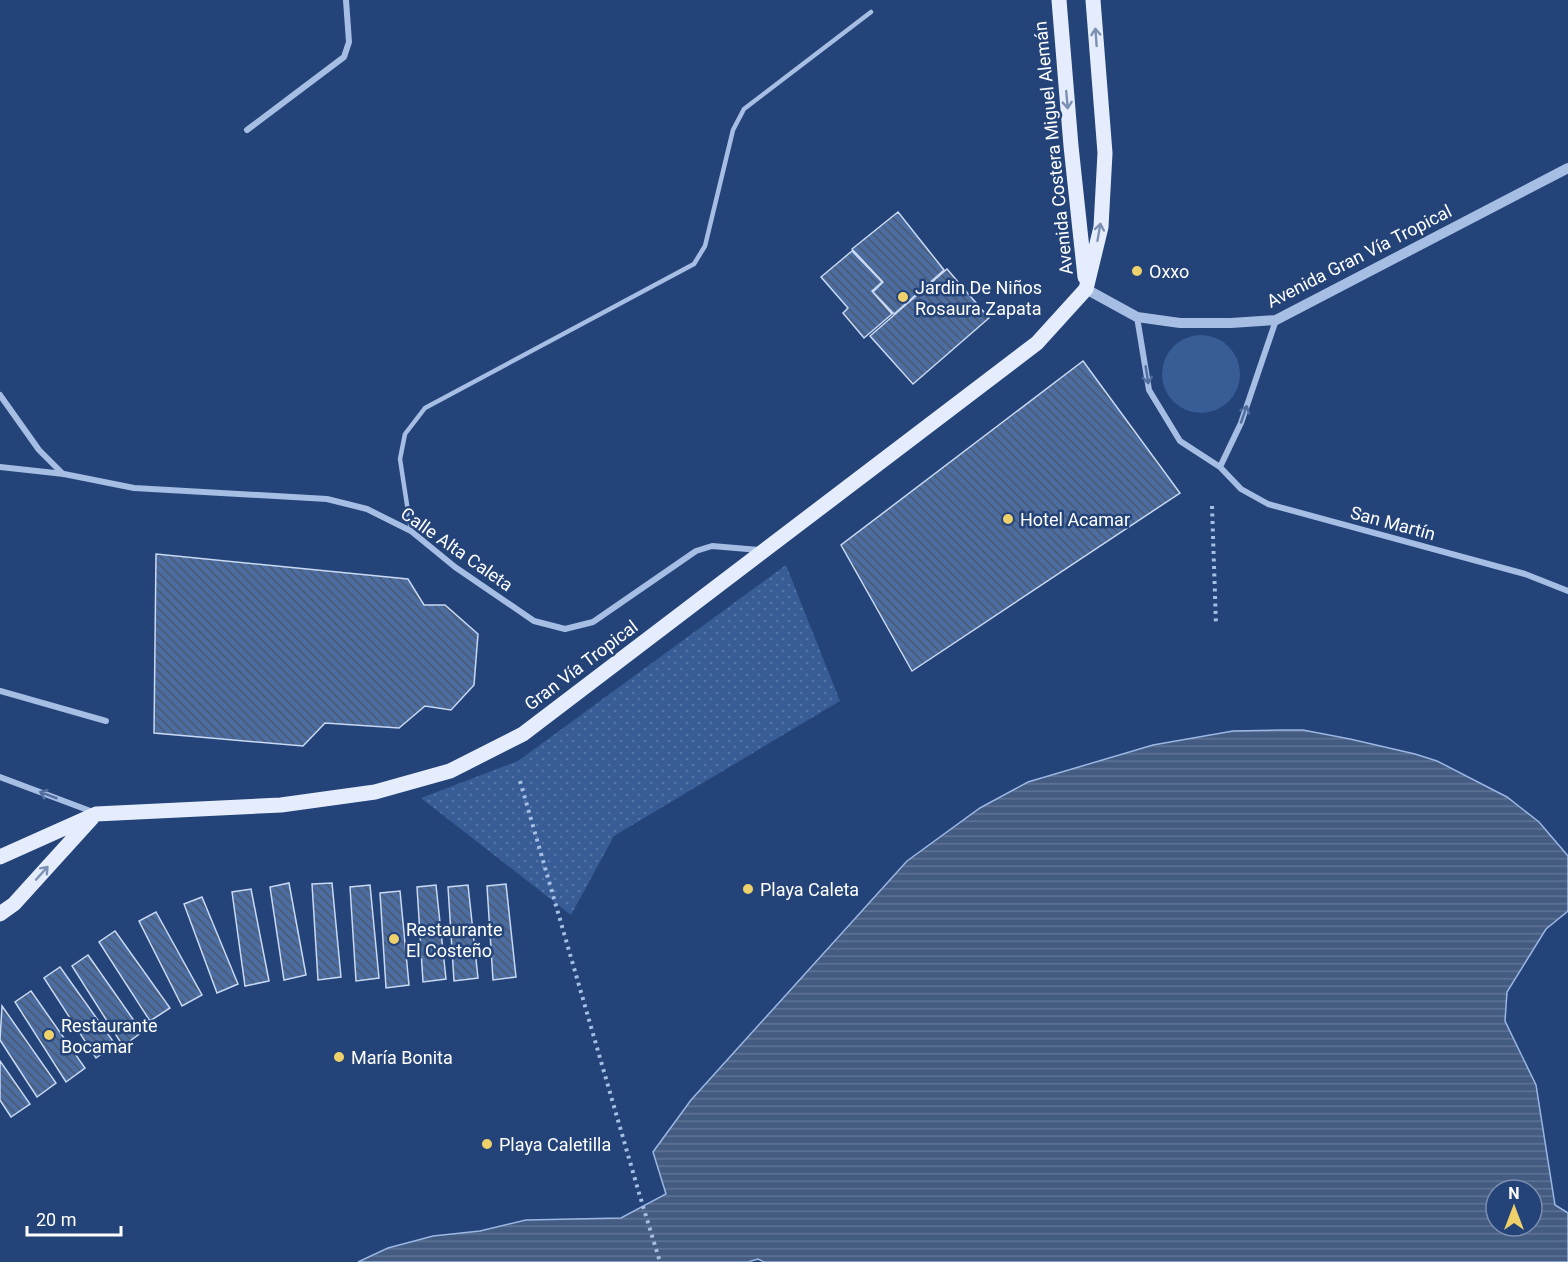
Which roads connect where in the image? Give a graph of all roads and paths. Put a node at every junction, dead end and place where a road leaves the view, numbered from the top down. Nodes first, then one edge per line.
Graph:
1 (346, 0) edge
2 (1059, 0) edge
3 (1093, 0) edge
4 (871, 12) dead end
5 (247, 130) dead end
6 (1568, 168) edge
7 (1086, 289) junction
8 (1137, 317) junction
9 (1276, 320) junction
10 (0, 395) edge
11 (0, 467) edge
12 (1220, 467) junction
13 (64, 474) junction
14 (1212, 506) dead end
15 (411, 531) junction
16 (766, 550) junction
17 (1568, 591) edge
18 (1216, 625) dead end
19 (0, 691) edge
20 (106, 721) dead end
21 (0, 777) edge
22 (520, 781) dead end
23 (96, 814) junction
24 (0, 857) edge
25 (0, 914) edge
26 (660, 1262) edge

1 - 5 street
2 -> 7 main road, Avenida Costera Miguel Alemán
7 -> 3 main road, Avenida Costera Miguel Alemán
4 - 15 lane
6 - 9 street, Avenida Gran Vía Tropical
7 - 8 street, Avenida Gran Vía Tropical
7 - 16 main road, Gran Vía Tropical
8 - 9 street, Avenida Gran Vía Tropical
8 -> 12 street, San Martín
12 -> 9 street
10 - 13 street
11 - 13 street, Calle Alta Caleta
12 - 17 street, San Martín
13 - 15 street, Calle Alta Caleta
14 - 18 path
15 - 16 street, Calle Alta Caleta
16 - 23 main road, Gran Vía Tropical
19 - 20 street
23 -> 21 street, Gran Vía Tropical
22 - 26 path
23 - 24 main road
25 -> 23 main road

